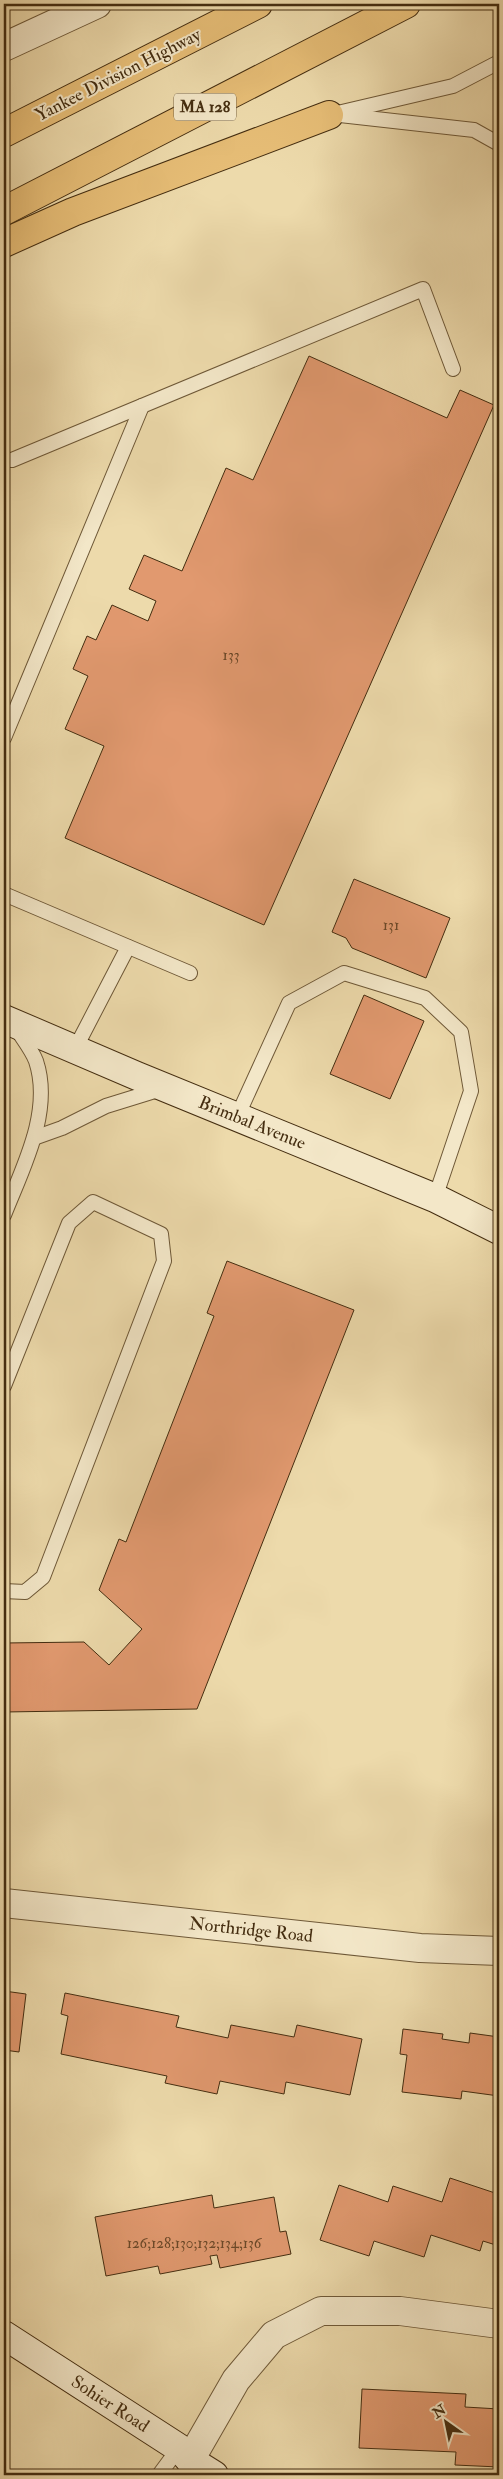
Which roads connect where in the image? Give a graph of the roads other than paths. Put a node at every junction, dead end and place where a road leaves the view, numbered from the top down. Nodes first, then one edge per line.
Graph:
1 (97, 4) edge
2 (258, 4) edge
3 (406, 4) edge
4 (4, 47) edge
5 (499, 62) edge
6 (329, 114) junction
7 (4, 133) edge
8 (499, 144) edge
9 (4, 211) edge
10 (4, 243) edge
11 (453, 369) dead end
12 (142, 406) junction
13 (12, 460) dead end
14 (4, 738) edge
15 (4, 894) edge
16 (128, 947) junction
17 (190, 973) dead end
18 (8, 1020) edge
19 (75, 1049) junction
20 (166, 1088) junction
21 (237, 1117) junction
22 (34, 1138) junction
23 (435, 1198) junction
24 (4, 1216) edge
25 (499, 1230) edge
26 (4, 1386) edge
27 (4, 1591) edge
28 (4, 1904) edge
29 (499, 1951) edge
30 (499, 2324) edge
31 (4, 2335) edge
32 (185, 2454) junction
33 (159, 2475) edge
34 (214, 2475) edge

1 - 4 street
2 - 7 highway, Yankee Division Highway
3 - 9 highway, MA 128
5 - 6 lane
6 - 8 lane
6 - 10 highway
11 - 12 lane
12 - 13 lane
12 - 14 lane
15 - 16 lane
16 - 17 lane
16 - 19 lane
18 - 19 street, Brimbal Avenue
18 - 22 lane
19 - 20 street, Brimbal Avenue
20 - 21 street, Brimbal Avenue
20 - 22 lane
21 - 23 street, Brimbal Avenue
21 - 23 lane
22 - 24 lane
23 - 25 street, Brimbal Avenue
26 - 27 lane
28 - 29 street, Northridge Road
30 - 32 street
31 - 32 street, Sohier Road
32 - 33 lane
32 - 34 street, Sohier Road

